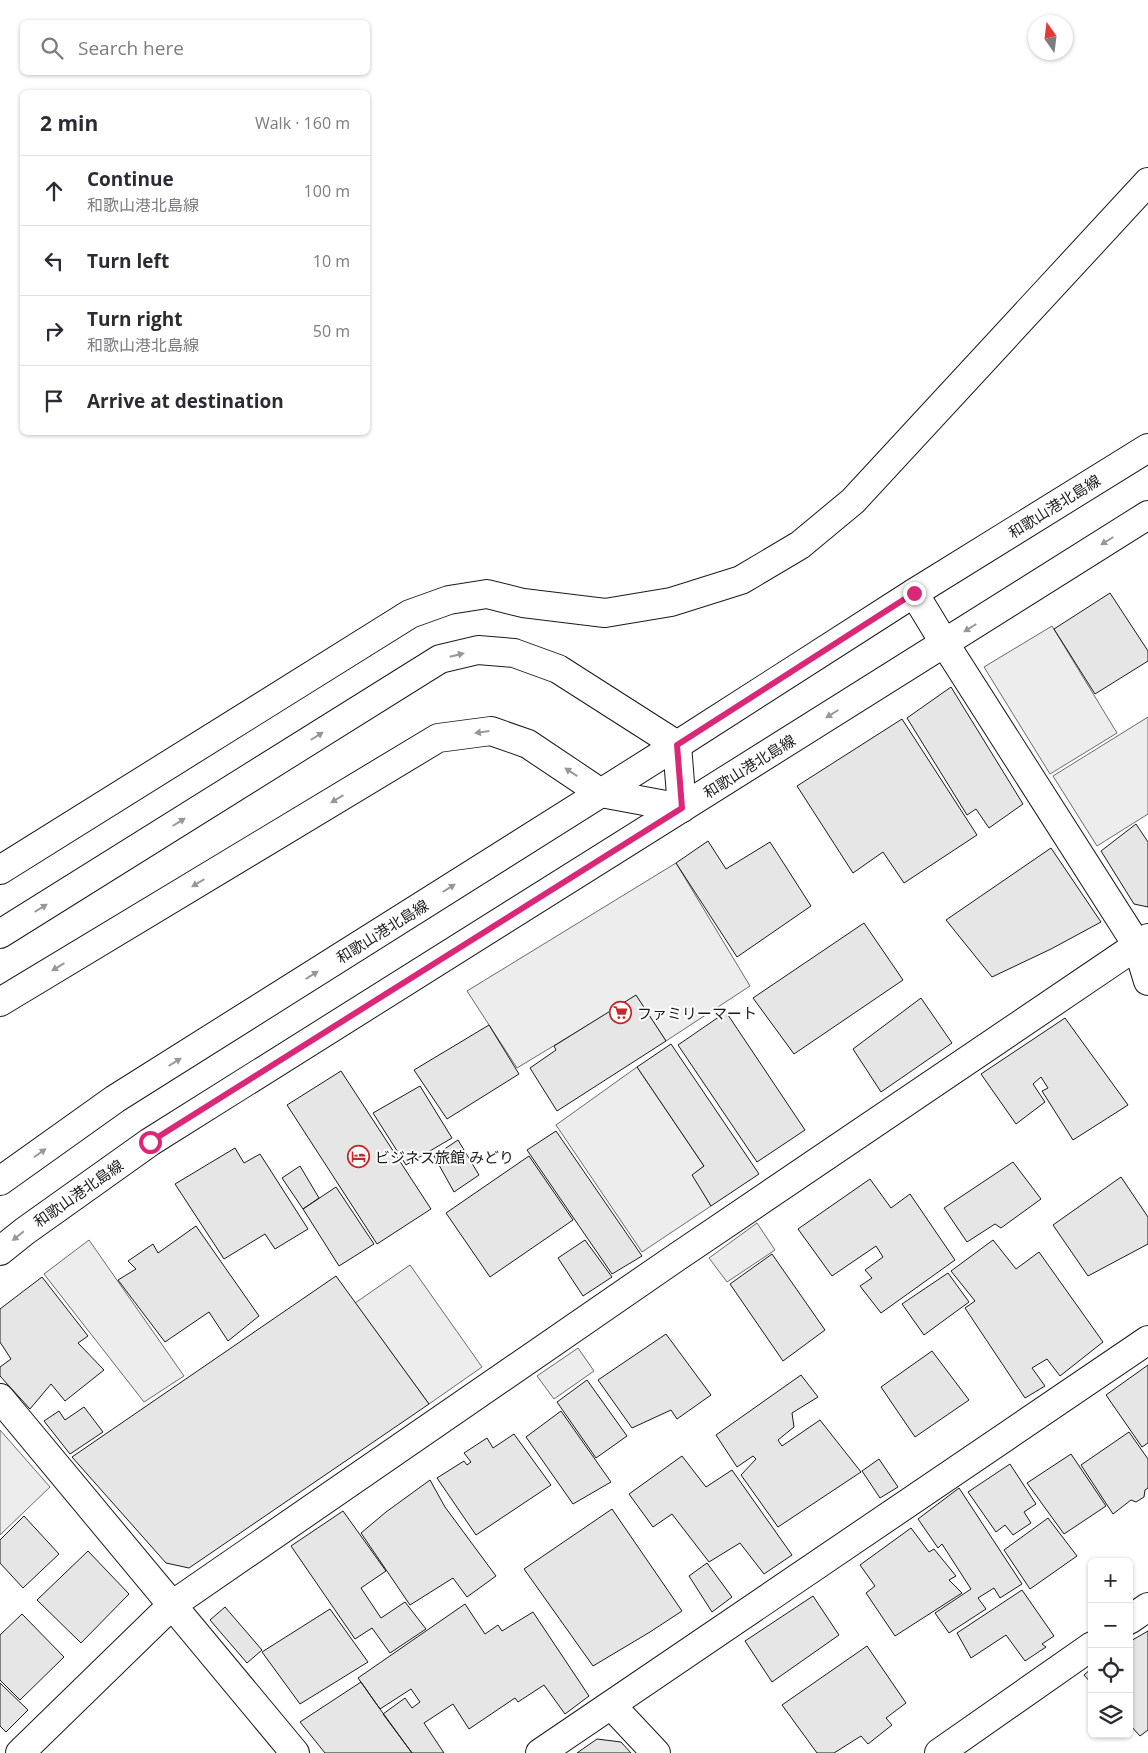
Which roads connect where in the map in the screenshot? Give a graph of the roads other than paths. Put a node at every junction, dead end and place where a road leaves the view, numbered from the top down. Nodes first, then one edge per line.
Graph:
1 (1148, 182) edge
2 (1148, 448) edge
3 (1148, 515) edge
4 (914, 593) junction
5 (945, 644) junction
6 (677, 745) junction
7 (601, 792) junction
8 (682, 808) junction
9 (0, 870) edge
10 (0, 934) edge
11 (1143, 941) edge
12 (1148, 981) edge
13 (0, 1002) edge
14 (0, 1181) edge
15 (0, 1251) edge
16 (1148, 1340) edge
17 (0, 1398) edge
18 (172, 1605) junction
19 (1148, 1607) edge
20 (1133, 1617) edge
21 (1089, 1648) edge
22 (611, 1705) junction
23 (20, 1753) edge
24 (295, 1753) edge
25 (540, 1753) edge
26 (656, 1753) edge
27 (939, 1753) edge

1 - 9 street
2 - 4 street, 和歌山港北島線
3 -> 5 street, 和歌山港北島線
4 - 5 street
4 - 6 street, 和歌山港北島線
5 -> 8 street, 和歌山港北島線
5 - 11 street
6 - 7 street, 和歌山港北島線
6 - 8 street
10 -> 6 street
7 - 8 street
7 -> 13 street
14 -> 7 street, 和歌山港北島線
8 -> 15 street, 和歌山港北島線
11 - 12 street
11 - 18 street
16 - 22 street
17 - 18 street
18 - 23 street
18 - 24 street
19 - 20 street
21 - 27 street
22 - 25 street
22 - 26 street

